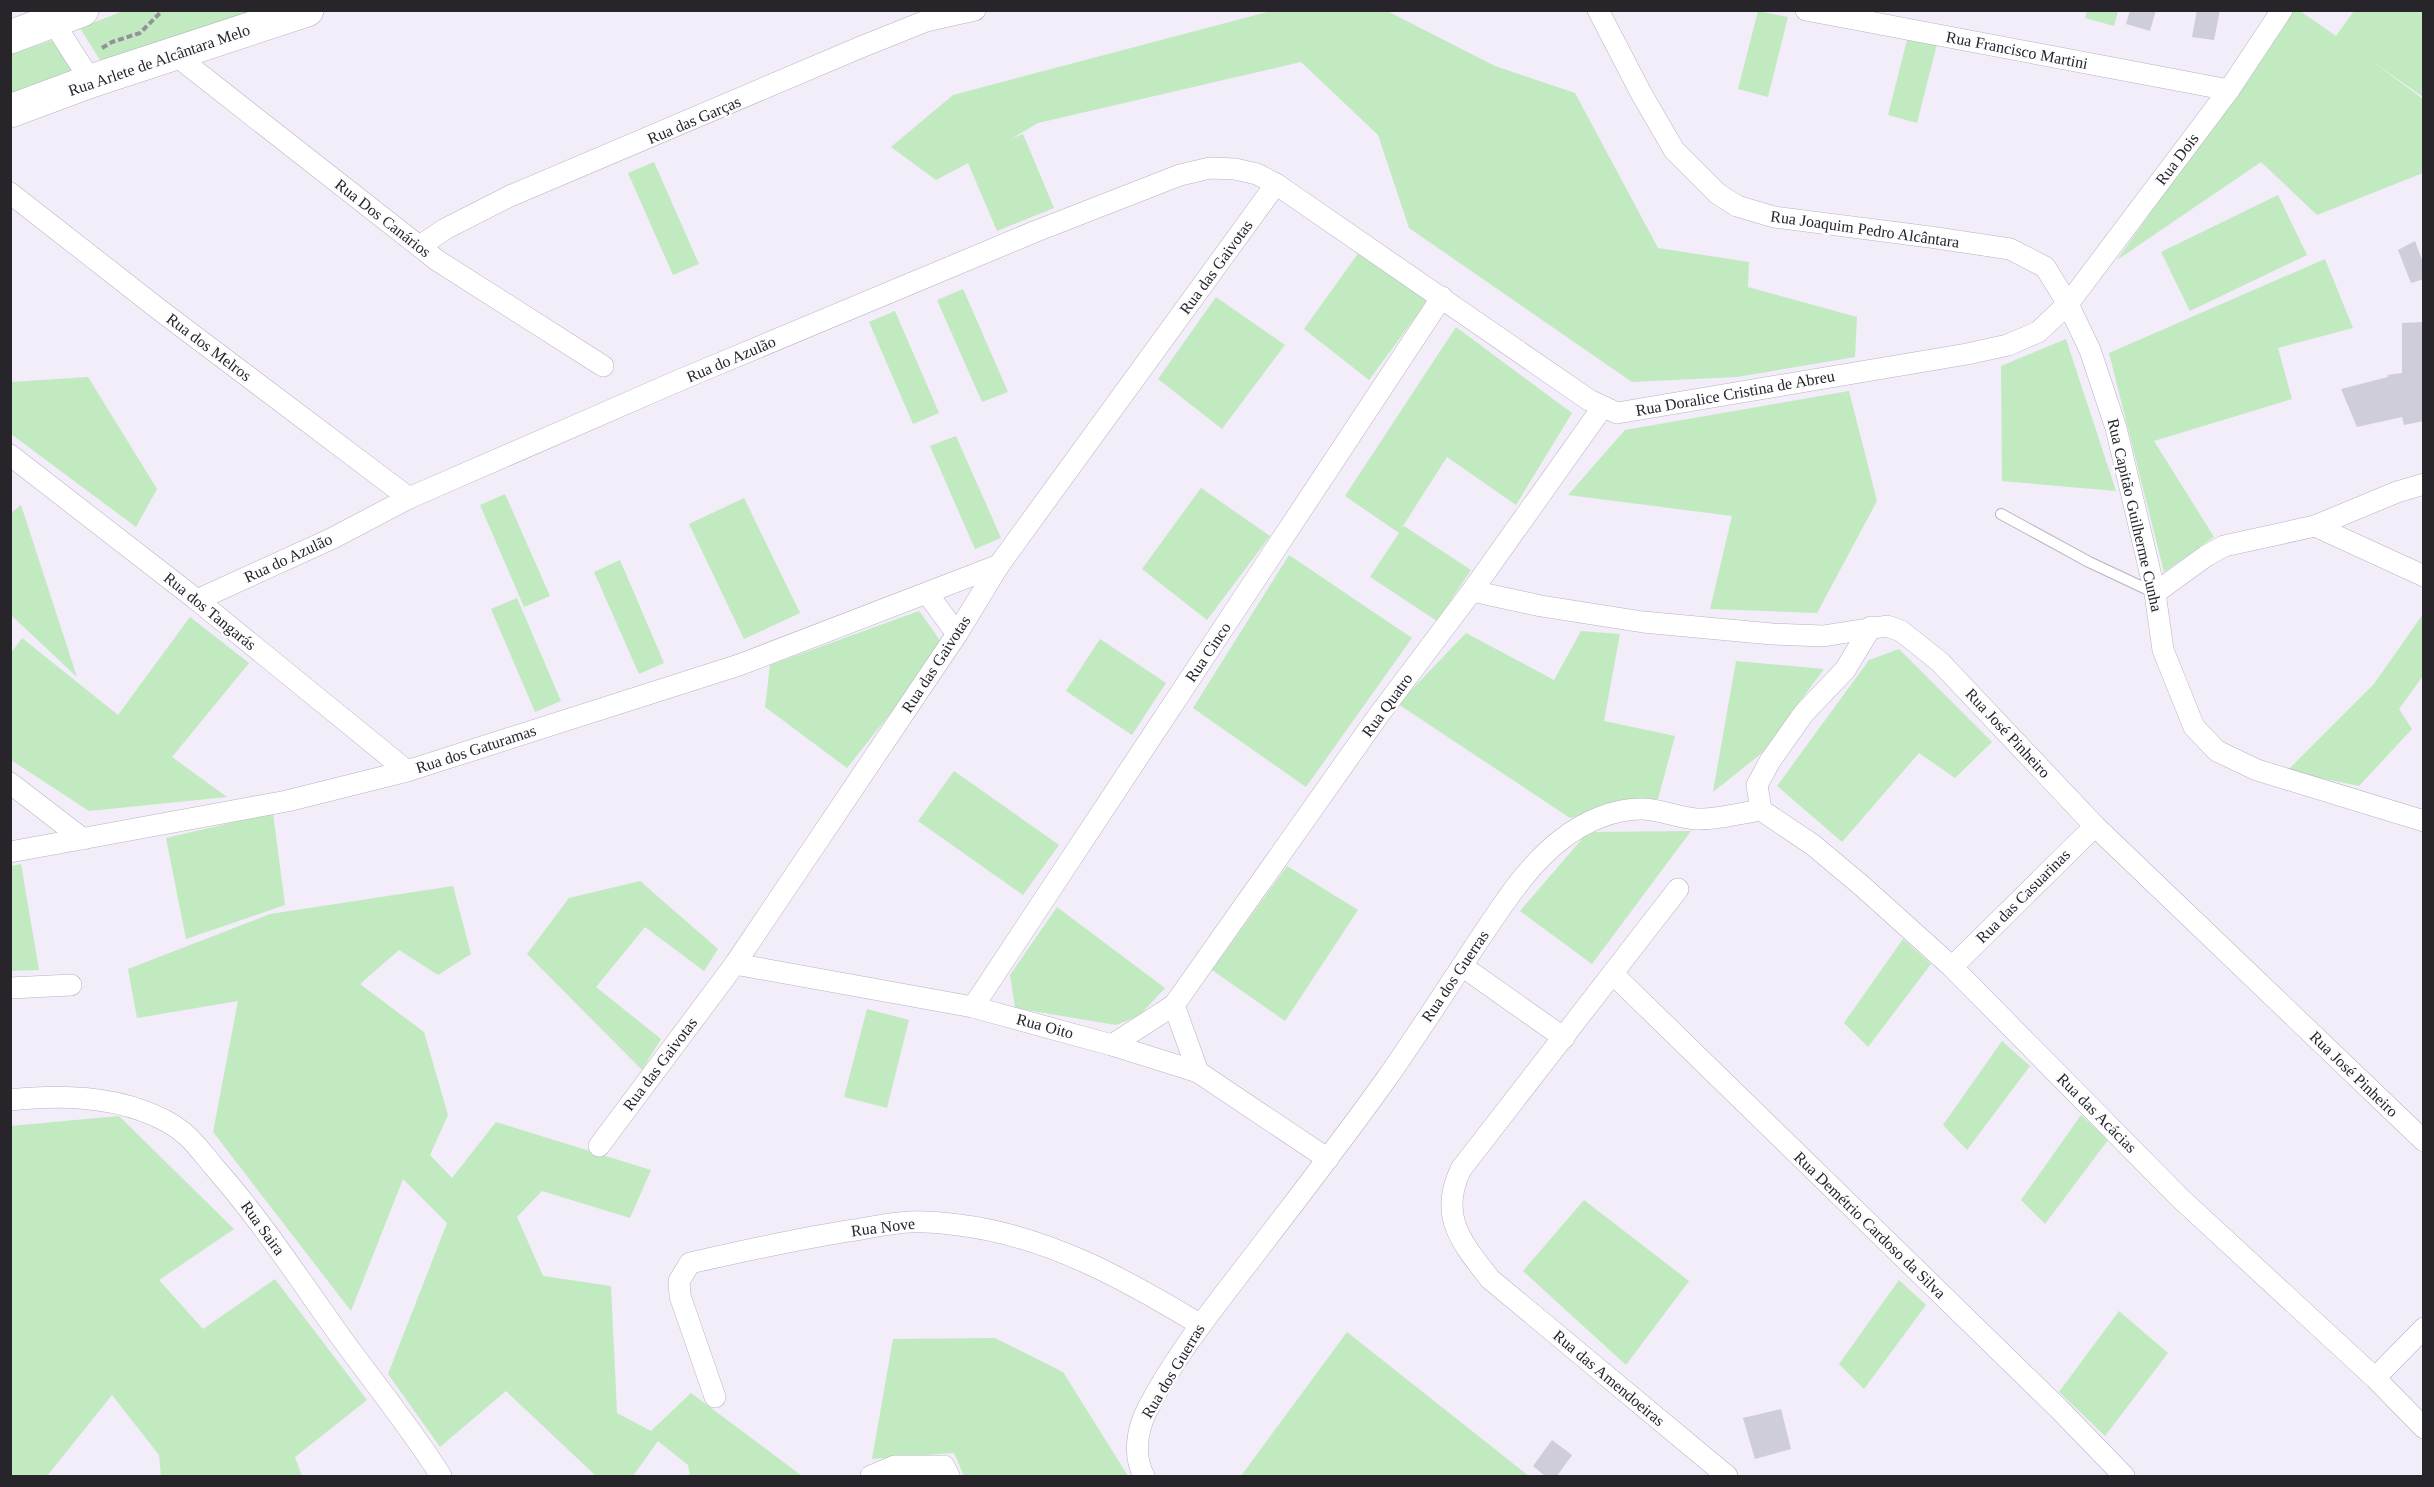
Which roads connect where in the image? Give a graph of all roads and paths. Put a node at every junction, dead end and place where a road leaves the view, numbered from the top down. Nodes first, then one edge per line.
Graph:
1 (307, 10) edge
2 (975, 10) edge
3 (1598, 10) edge
4 (1806, 10) edge
5 (2282, 10) edge
6 (60, 14) edge
7 (10, 37) edge
8 (174, 54) junction
9 (91, 81) junction
10 (2229, 90) junction
11 (10, 111) edge
12 (1276, 184) junction
13 (10, 193) edge
14 (420, 246) junction
15 (1443, 297) junction
16 (2068, 304) junction
17 (603, 366) dead end
18 (1602, 408) junction
19 (10, 455) edge
20 (2424, 484) edge
21 (409, 498) junction
22 (2001, 514) dead end
23 (2314, 526) junction
24 (999, 565) junction
25 (2424, 576) edge
26 (1472, 591) junction
27 (927, 593) junction
28 (2156, 593) junction
29 (197, 600) junction
30 (1871, 627) junction
31 (957, 634) junction
32 (407, 771) junction
33 (10, 783) edge
34 (1761, 810) junction
35 (2424, 821) edge
36 (2095, 826) junction
37 (83, 839) junction
38 (10, 852) edge
39 (1678, 889) dead end
40 (735, 964) junction
41 (1462, 966) junction
42 (1952, 967) junction
43 (1614, 975) junction
44 (71, 985) dead end
45 (10, 988) edge
46 (1174, 1005) junction
47 (974, 1007) junction
48 (1564, 1038) junction
49 (1112, 1045) junction
50 (1198, 1072) junction
51 (10, 1100) edge
52 (2424, 1141) edge
53 (599, 1146) dead end
54 (1328, 1160) junction
55 (1201, 1324) junction
56 (2424, 1328) edge
57 (2375, 1378) junction
58 (715, 1397) dead end
59 (2424, 1428) edge
60 (441, 1476) edge
61 (871, 1476) edge
62 (949, 1476) edge
63 (1144, 1476) edge
64 (1727, 1476) edge
65 (2124, 1476) edge

1 - 8 main road, Rua Arlete de Alcântara Melo
2 - 14 street, Rua das Garças
3 - 16 street, Rua Joaquim Pedro Alcântara
4 - 10 street, Rua Francisco Martini
5 - 10 street, Rua Dois
6 - 7 main road
6 - 9 street
8 - 9 main road, Rua Arlete de Alcântara Melo
8 - 14 street, Rua Dos Canários
9 - 11 main road, Rua Arlete de Alcântara Melo
10 - 16 street, Rua Dois
12 - 15 street, Rua Doralice Cristina de Abreu
12 - 21 street, Rua do Azulão
12 - 24 street, Rua das Gaivotas
13 - 21 street, Rua dos Melros
14 - 17 street, Rua Dos Canários
15 - 18 street, Rua Doralice Cristina de Abreu
15 - 47 street, Rua Cinco
16 - 18 street, Rua Doralice Cristina de Abreu
16 - 28 street, Rua Capitão Guilherme Cunha
18 - 26 street, Rua Quatro
19 - 29 street, Rua dos Tangarás
20 - 23 street
21 - 29 street, Rua do Azulão
22 - 28 lane
23 - 25 street
23 - 28 street
24 - 27 street, Rua dos Gaturamas
24 - 31 street, Rua das Gaivotas
26 - 30 street, Rua José Pinheiro
26 - 46 street, Rua Quatro
27 - 31 street
27 - 32 street, Rua dos Gaturamas
28 - 35 street, Rua Capitão Guilherme Cunha
29 - 32 street, Rua dos Tangarás
30 - 34 street
30 - 36 street, Rua José Pinheiro
31 - 40 street, Rua das Gaivotas
32 - 37 street, Rua dos Gaturamas
33 - 37 street
34 - 41 street, Rua dos Guerras
34 - 42 street, Rua das Acácias
36 - 42 street, Rua das Casuarinas
36 - 52 street, Rua José Pinheiro
37 - 38 street, Rua dos Gaturamas
39 - 43 street, Rua das Amendoeiras
40 - 47 street, Rua Oito
40 - 53 street, Rua das Gaivotas
41 - 48 street
41 - 54 street, Rua dos Guerras
42 - 57 street, Rua das Acácias
43 - 48 street, Rua das Amendoeiras
43 - 65 street, Rua Demétrio Cardoso da Silva
44 - 45 street
46 - 49 street, Rua Quatro
46 - 50 street
47 - 49 street, Rua Oito
48 - 64 street, Rua das Amendoeiras
49 - 50 street, Rua Oito
50 - 54 street, Rua Oito
51 - 60 street, Rua Saira
54 - 55 street, Rua dos Guerras
55 - 58 street, Rua Nove
55 - 63 street, Rua dos Guerras
56 - 57 street
57 - 59 street, Rua das Acácias
61 - 62 street

